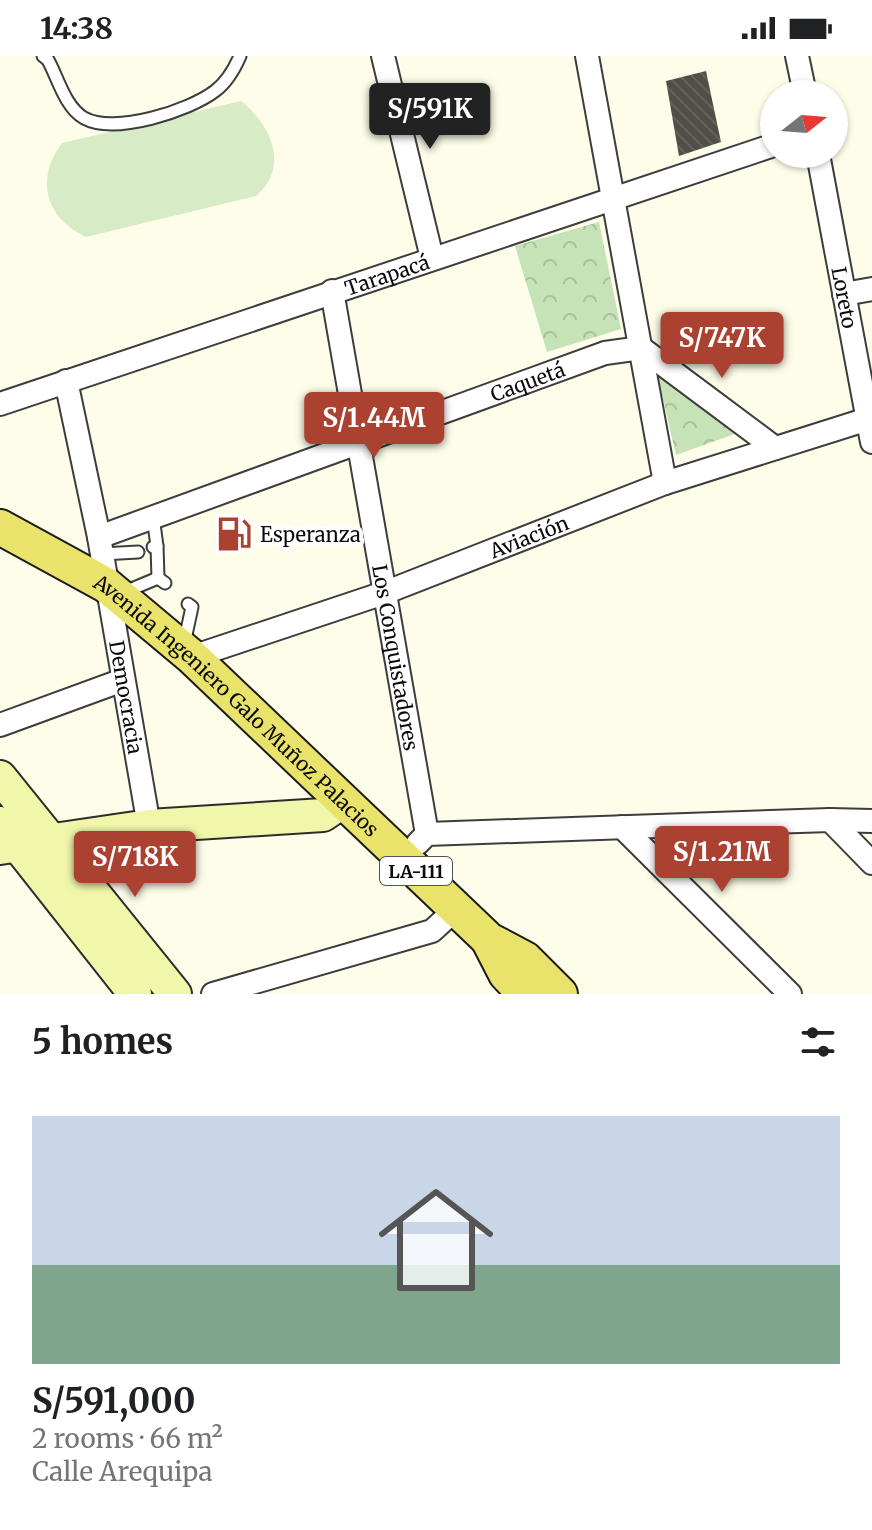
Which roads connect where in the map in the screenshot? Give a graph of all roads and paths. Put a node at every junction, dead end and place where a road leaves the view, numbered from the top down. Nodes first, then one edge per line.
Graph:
1 (43, 56) edge
2 (240, 56) edge
3 (383, 56) edge
4 (587, 56) edge
5 (797, 56) edge
6 (802, 80) edge
7 (760, 150) edge
8 (821, 168) edge
9 (614, 198) junction
10 (432, 258) junction
11 (872, 289) edge
12 (332, 291) junction
13 (844, 294) junction
14 (641, 348) junction
15 (66, 381) junction
16 (0, 404) edge
17 (868, 419) junction
18 (358, 442) junction
19 (872, 442) edge
20 (775, 448) junction
21 (665, 483) junction
22 (153, 517) junction
23 (0, 527) edge
24 (138, 552) dead end
25 (106, 568) junction
26 (384, 593) junction
27 (188, 604) dead end
28 (188, 653) junction
29 (123, 680) junction
30 (0, 725) edge
31 (0, 777) edge
32 (342, 802) junction
33 (830, 820) junction
34 (872, 821) edge
35 (149, 826) junction
36 (622, 827) junction
37 (427, 834) junction
38 (6, 838) edge
39 (51, 840) junction
40 (404, 859) junction
41 (872, 863) edge
42 (456, 909) junction
43 (489, 940) junction
44 (135, 994) edge
45 (175, 994) edge
46 (213, 994) edge
47 (525, 994) edge
48 (560, 994) edge
49 (790, 994) edge

1 - 2 lane
3 - 10 street
4 - 9 street
5 - 6 street
7 - 9 street, Tarapacá
8 - 13 street, Loreto
9 - 10 street, Tarapacá
9 - 14 street
10 - 12 street, Tarapacá
11 - 13 street
12 - 15 street, Tarapacá
12 - 18 street, Los Conquistadores
13 - 17 street, Loreto
14 - 18 street, Caquetá
14 - 20 street
14 - 21 street
15 - 16 street, Tarapacá
15 - 25 street, Democracia
17 - 19 street, Loreto
17 - 20 street, Aviación
18 - 22 street, Caquetá
18 - 26 street, Los Conquistadores
20 - 21 street, Aviación
21 - 26 street, Aviación
22 - 25 street, Caquetá
22 - 25 lane
23 - 25 main road, Avenida Ingeniero Galo Muñoz Palacios
24 - 25 lane
25 - 28 main road, Avenida Ingeniero Galo Muñoz Palacios
25 - 29 street, Democracia
26 - 28 street, Aviación
26 - 37 street, Los Conquistadores
27 - 28 lane
28 - 32 main road, Avenida Ingeniero Galo Muñoz Palacios
29 - 30 street
29 - 35 street, Democracia
31 - 39 street
32 - 35 street
32 - 40 main road, Avenida Ingeniero Galo Muñoz Palacios / LA-111
33 - 34 street
33 - 36 street
33 - 41 street
35 - 39 street
36 - 37 street
36 - 49 street
37 - 40 street
38 - 39 street
38 - 44 street
39 - 45 street
40 - 42 main road, Avenida Ingeniero Galo Muñoz Palacios / LA-111
42 - 43 main road, Avenida Ingeniero Galo Muñoz Palacios / LA-111
42 - 46 street
43 - 47 main road, Avenida Ingeniero Galo Muñoz Palacios / LA-111
43 - 48 main road, Avenida Ingeniero Galo Muñoz Palacios / LA-111

